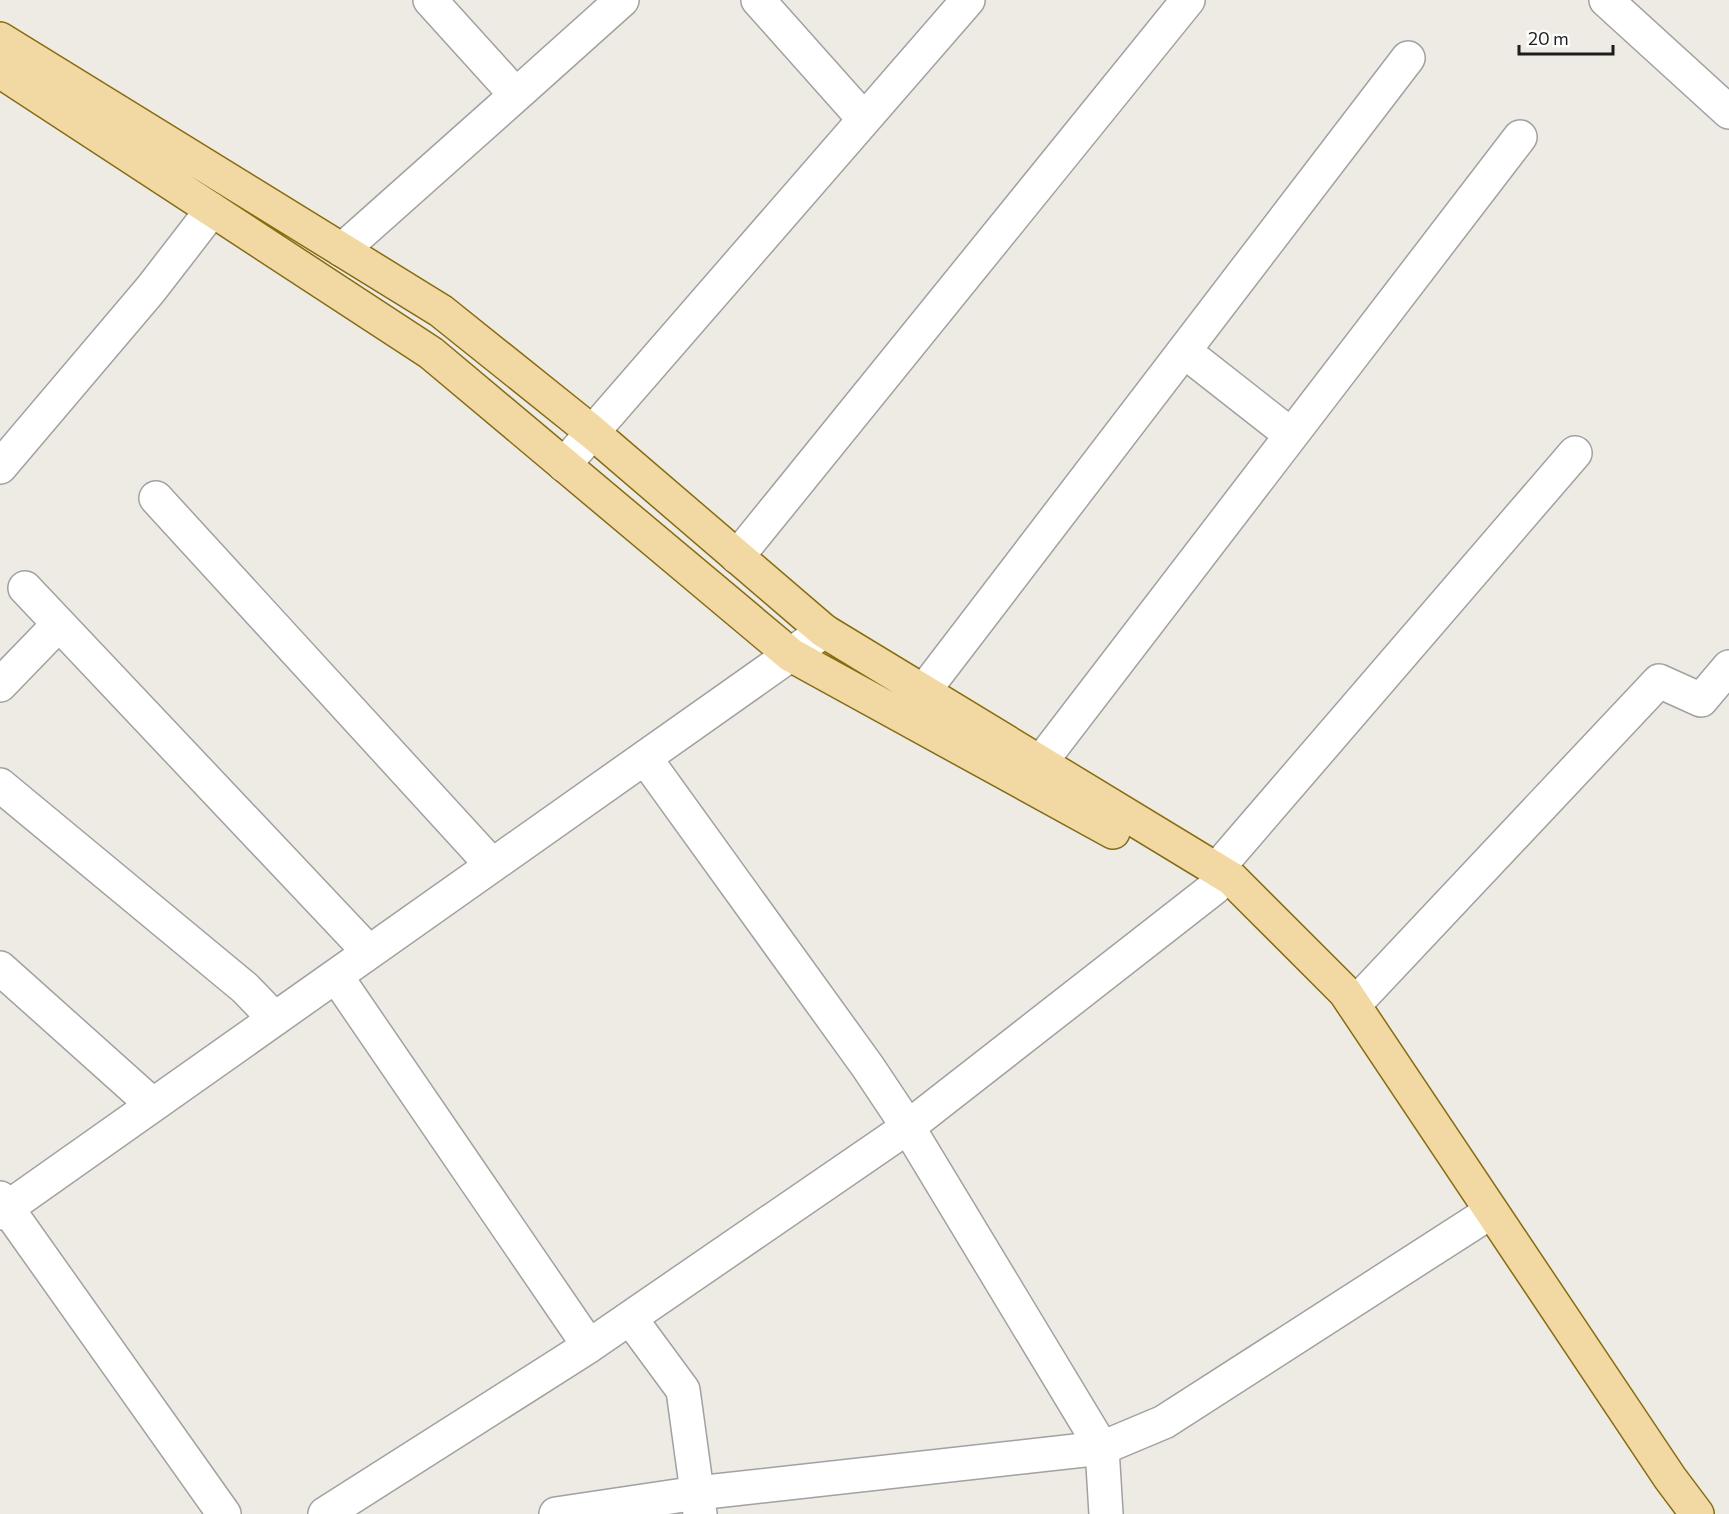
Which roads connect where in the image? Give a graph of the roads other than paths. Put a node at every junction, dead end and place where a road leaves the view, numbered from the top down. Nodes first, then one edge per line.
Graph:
1 (430, 0) edge
2 (622, 0) edge
3 (758, 0) edge
4 (968, 0) edge
5 (1188, 0) edge
6 (1606, 0) edge
7 (0, 39) edge
8 (1408, 58) dead end
9 (0, 71) edge
10 (516, 95) junction
11 (1729, 112) edge
12 (864, 120) junction
13 (1520, 137) dead end
14 (212, 210) junction
15 (342, 250) junction
16 (1184, 351) junction
17 (592, 432) junction
18 (1291, 435) junction
19 (1575, 453) dead end
20 (564, 465) junction
21 (0, 467) edge
22 (156, 498) dead end
23 (737, 557) junction
24 (25, 588) dead end
25 (59, 624) junction
26 (824, 631) junction
27 (791, 655) junction
28 (1729, 667) edge
29 (0, 685) edge
30 (923, 692) junction
31 (645, 758) junction
32 (1040, 763) junction
33 (0, 785) edge
34 (492, 866) junction
35 (1215, 879) junction
36 (369, 952) junction
37 (0, 968) edge
38 (336, 976) junction
39 (1354, 1005) junction
40 (275, 1019) junction
41 (153, 1105) junction
42 (908, 1127) junction
43 (3, 1206) edge
44 (1478, 1220) junction
45 (630, 1318) junction
46 (589, 1346) junction
47 (1102, 1448) junction
48 (698, 1504) edge
49 (224, 1514) edge
50 (325, 1514) edge
51 (556, 1514) edge
52 (1106, 1514) edge
53 (1673, 1514) edge
54 (1696, 1514) edge

1 - 10 street
2 - 10 street
3 - 12 street
4 - 12 street
5 - 23 street
6 - 11 street
7 - 15 main road
8 - 16 street
9 - 14 main road
10 - 15 street
12 - 17 street
13 - 18 street
14 - 20 main road
14 - 21 street
15 - 17 main road
16 - 18 street
16 - 30 street
17 - 20 street
17 - 23 main road
18 - 32 street
19 - 35 street
20 - 27 main road
22 - 34 street
23 - 26 main road
24 - 25 street
25 - 29 street
25 - 36 street
26 - 27 street
26 - 30 main road
27 - 31 street
27 - 35 main road
28 - 39 street
30 - 32 main road
31 - 34 street
31 - 42 street
32 - 35 main road
33 - 40 street
34 - 36 street
35 - 39 main road
35 - 42 street
35 - 44 main road
36 - 38 street
37 - 41 street
38 - 40 street
38 - 46 street
39 - 54 main road
40 - 41 street
41 - 43 street
42 - 45 street
42 - 47 street
43 - 49 street
44 - 47 street
44 - 53 main road
45 - 46 street
45 - 48 street
46 - 50 street
47 - 48 street
47 - 52 street
48 - 51 street

